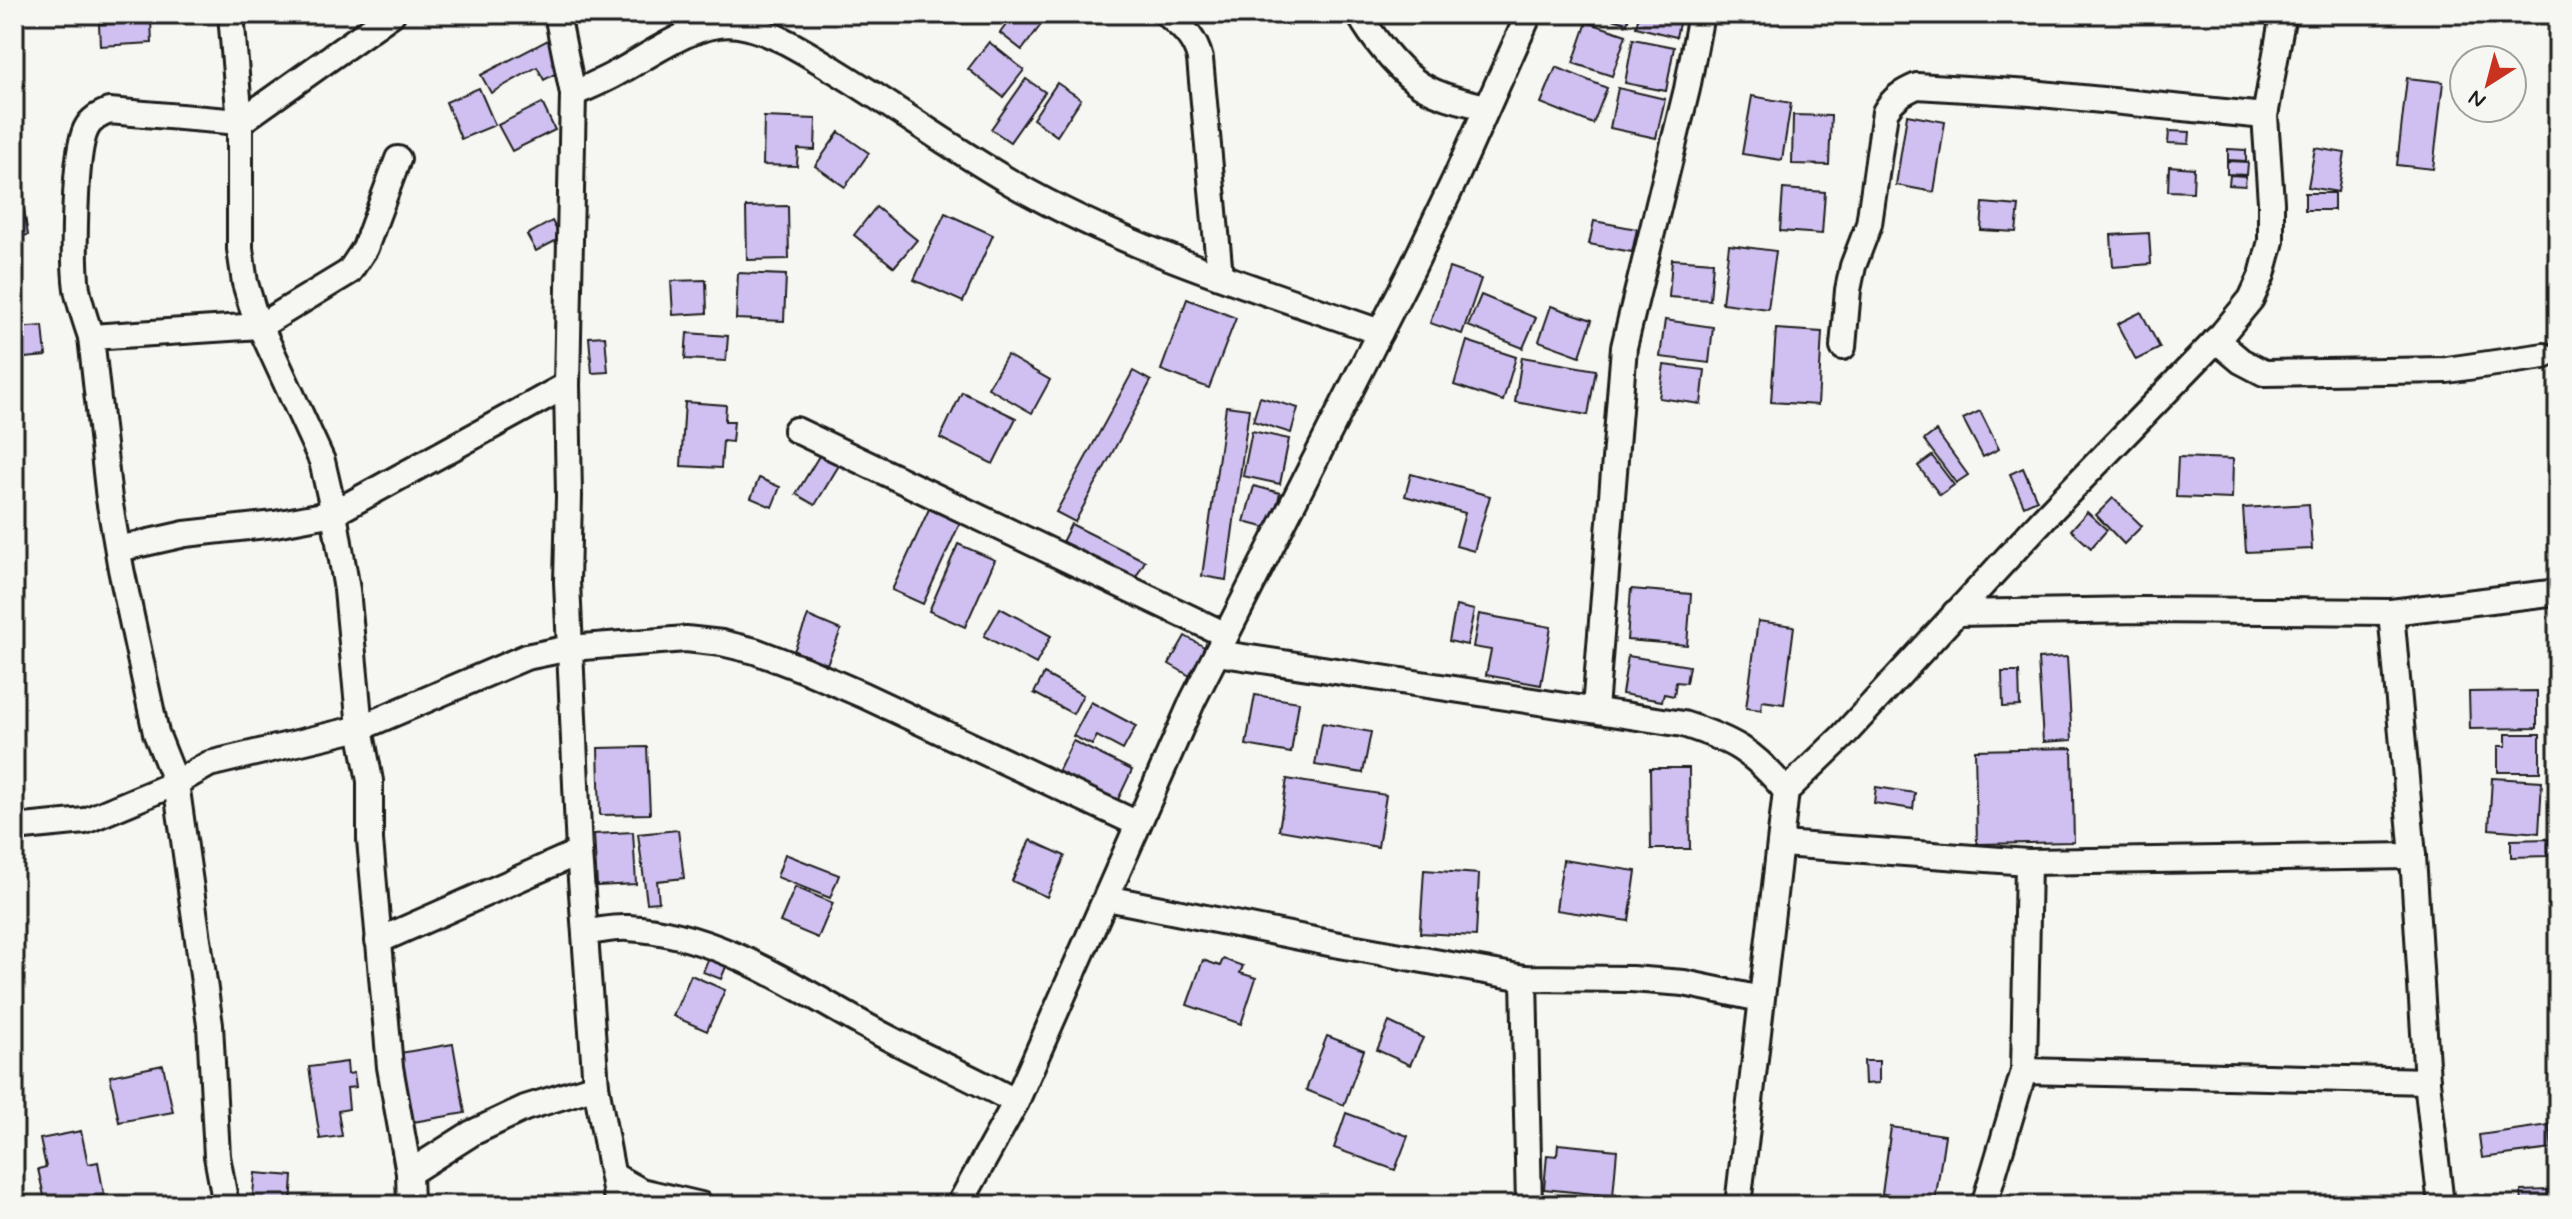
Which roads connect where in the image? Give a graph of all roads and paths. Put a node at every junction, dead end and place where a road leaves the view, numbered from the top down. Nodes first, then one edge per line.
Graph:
1 (231, 14) edge
2 (392, 14) edge
3 (557, 14) edge
4 (1167, 14) edge
5 (1359, 14) edge
6 (1529, 14) edge
7 (1701, 14) edge
8 (2283, 14) edge
9 (573, 94) junction
10 (1485, 107) junction
11 (2265, 116) junction
12 (240, 122) junction
13 (398, 159) dead end
14 (1220, 276) junction
15 (260, 326) junction
16 (1380, 332) junction
17 (91, 337) junction
18 (2216, 340) junction
19 (1843, 347) dead end
20 (2544, 356) dead end
21 (567, 385) junction
22 (796, 430) dead end
23 (334, 513) junction
24 (118, 549) junction
25 (2558, 592) edge
26 (2391, 612) junction
27 (1955, 613) junction
28 (1221, 644) junction
29 (570, 648) junction
30 (1595, 709) junction
31 (360, 728) junction
32 (176, 783) junction
33 (1786, 791) junction
34 (1138, 824) junction
35 (14, 828) edge
36 (1782, 844) junction
37 (579, 852) junction
38 (2413, 856) junction
39 (2028, 862) junction
40 (1107, 898) junction
41 (585, 932) junction
42 (378, 941) junction
43 (1524, 978) junction
44 (1761, 999) junction
45 (2024, 1071) junction
46 (2427, 1081) junction
47 (596, 1086) junction
48 (1016, 1102) junction
49 (409, 1173) junction
50 (614, 1176) junction
51 (226, 1205) edge
52 (410, 1205) edge
53 (618, 1205) edge
54 (701, 1205) edge
55 (959, 1205) edge
56 (1529, 1205) edge
57 (1738, 1205) edge
58 (1984, 1205) edge
59 (2441, 1205) edge

1 - 12 street
2 - 12 street
3 - 9 street
4 - 14 street
5 - 10 street
6 - 10 street
7 - 30 street
8 - 11 street
9 - 14 street
9 - 21 street
10 - 16 street
11 - 18 street
11 - 19 street
12 - 15 street
12 - 17 street
13 - 15 street
14 - 16 street
15 - 17 street
15 - 23 street
16 - 28 street
17 - 24 street
18 - 20 street
18 - 27 street
21 - 23 street
21 - 29 street
22 - 28 street
23 - 24 street
23 - 31 street
24 - 32 street
25 - 26 street
26 - 27 street
26 - 38 street
27 - 33 street
28 - 30 street
28 - 34 street
29 - 31 street
29 - 34 street
29 - 37 street
30 - 33 street
31 - 32 street
31 - 42 street
32 - 35 street
32 - 51 street
33 - 36 street
34 - 40 street
36 - 39 street
36 - 44 street
37 - 41 street
37 - 42 street
38 - 39 street
38 - 46 street
39 - 45 street
40 - 43 street
40 - 48 street
41 - 47 street
41 - 48 street
42 - 49 street
43 - 44 street
43 - 56 street
44 - 57 street
45 - 46 street
45 - 58 street
46 - 59 street
47 - 49 street
47 - 50 street
48 - 55 street
49 - 52 street
50 - 53 street
50 - 54 street

